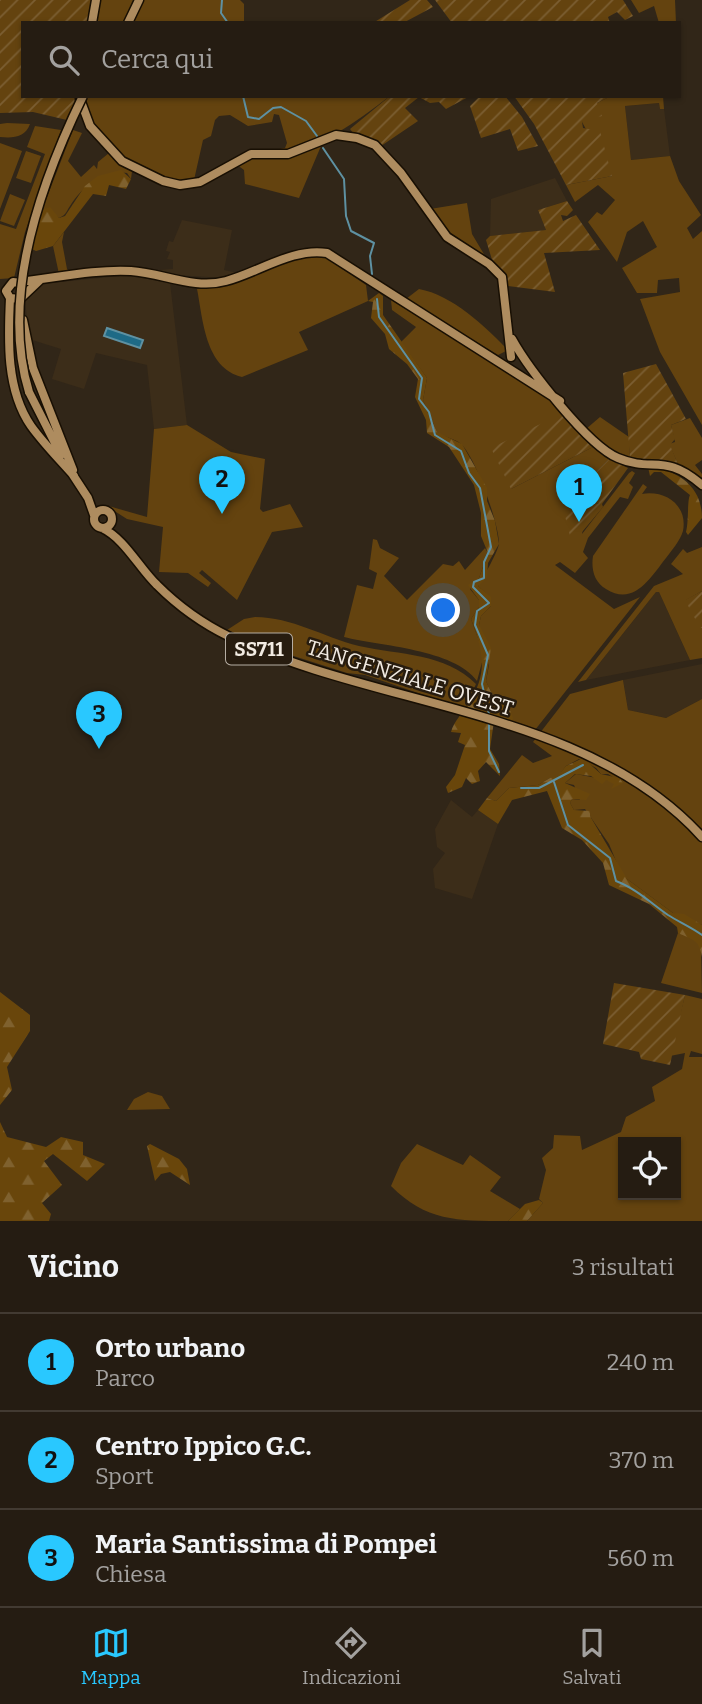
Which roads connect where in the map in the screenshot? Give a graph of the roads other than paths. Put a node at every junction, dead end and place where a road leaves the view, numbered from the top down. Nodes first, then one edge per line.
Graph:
1 (96, 0) edge
2 (139, 0) edge
3 (92, 21) edge
4 (129, 21) edge
5 (81, 98) edge
6 (83, 98) edge
7 (43, 279) junction
8 (19, 282) junction
9 (24, 294) junction
10 (10, 298) junction
11 (506, 328) junction
12 (488, 355) junction
13 (510, 358) junction
14 (525, 360) junction
15 (514, 371) junction
16 (560, 401) junction
17 (74, 476) junction
18 (702, 485) edge
19 (88, 498) junction
20 (103, 509) junction
21 (94, 515) junction
22 (111, 522) junction
23 (102, 528) junction
24 (118, 540) junction
25 (702, 837) edge

1 - 3 main road
2 - 4 main road
5 - 17 main road, bridge
6 - 11 main road
7 - 8 main road
7 - 9 main road
7 - 12 main road
8 - 9 main road
8 - 10 main road
9 - 10 main road
9 - 17 main road
10 - 17 main road
11 - 13 main road
11 - 14 main road
12 - 13 main road
12 - 15 main road
13 - 14 main road
13 - 15 main road
14 - 15 main road
14 - 16 main road
15 - 16 main road
16 - 18 main road
17 - 19 main road
19 - 20 main road
19 - 21 main road
20 - 21 main road
20 - 22 main road
21 - 23 main road
22 - 23 main road
22 - 24 main road, TANGENZIALE OVEST / SS711
23 - 24 main road, TANGENZIALE OVEST / SS711
24 - 25 main road, TANGENZIALE OVEST / SS711

